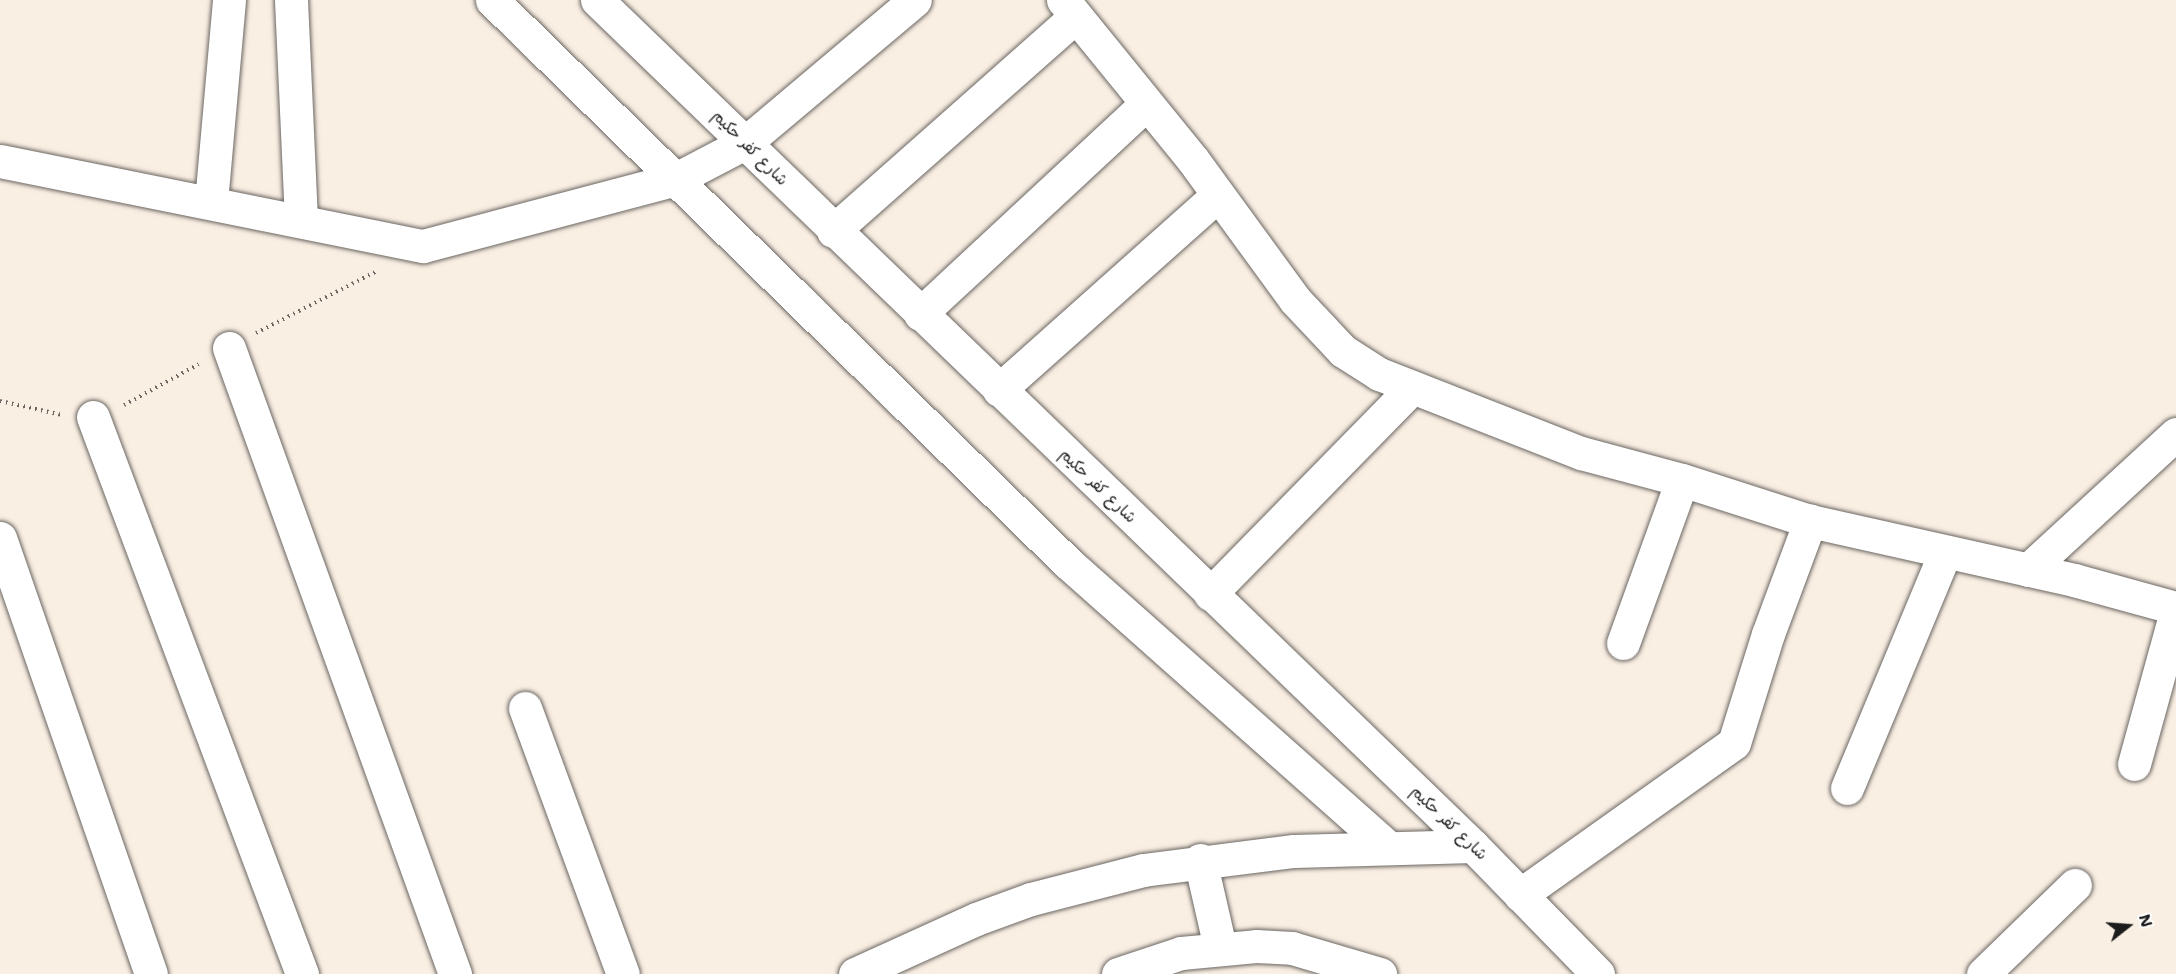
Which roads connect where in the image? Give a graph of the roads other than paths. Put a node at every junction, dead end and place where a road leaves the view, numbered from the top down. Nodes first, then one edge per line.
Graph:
1 (229, 0) edge
2 (291, 0) edge
3 (492, 0) edge
4 (597, 0) edge
5 (915, 0) edge
6 (1069, 8) edge
7 (1146, 104) junction
8 (745, 143) junction
9 (0, 161) edge
10 (676, 179) junction
11 (1218, 195) junction
12 (211, 202) junction
13 (300, 220) junction
14 (833, 231) junction
15 (920, 314) junction
16 (229, 348) dead end
17 (1412, 388) junction
18 (999, 390) junction
19 (93, 417) dead end
20 (2176, 434) edge
21 (1682, 480) junction
22 (1810, 521) junction
23 (0, 538) edge
24 (1945, 553) junction
25 (2028, 570) junction
26 (1210, 594) junction
27 (2176, 609) edge
28 (1623, 643) dead end
29 (525, 708) dead end
30 (2134, 764) dead end
31 (1847, 788) dead end
32 (1473, 846) junction
33 (1389, 848) junction
34 (1200, 860) junction
35 (2075, 885) dead end
36 (1520, 895) junction
37 (1220, 947) junction
38 (1584, 969) edge
39 (151, 974) edge
40 (302, 974) edge
41 (455, 974) edge
42 (623, 974) edge
43 (855, 974) edge
44 (1118, 974) edge
45 (1380, 974) edge
46 (1983, 974) edge

1 - 12 street
2 - 13 street
3 - 10 street
4 - 8 street, شارع كفر حكيم
5 - 8 street
6 - 7 street
6 - 14 street
7 - 11 street
7 - 15 street
8 - 10 street
8 - 14 street, شارع كفر حكيم
9 - 12 street
10 - 13 street
10 - 33 street
11 - 17 street
11 - 18 street
12 - 13 street
14 - 15 street, شارع كفر حكيم
15 - 18 street, شارع كفر حكيم
16 - 41 street
17 - 21 street
17 - 26 street
18 - 26 street, شارع كفر حكيم
19 - 40 street
20 - 25 street
21 - 22 street
21 - 28 street
22 - 24 street
22 - 36 street
23 - 39 street
24 - 25 street
24 - 31 street
25 - 27 street
26 - 32 street, شارع كفر حكيم
27 - 30 street
29 - 42 street
32 - 33 street
32 - 36 street, شارع كفر حكيم
33 - 34 street
34 - 37 street
34 - 43 street
35 - 46 street
36 - 38 street, شارع كفر حكيم
37 - 44 street
37 - 45 street

